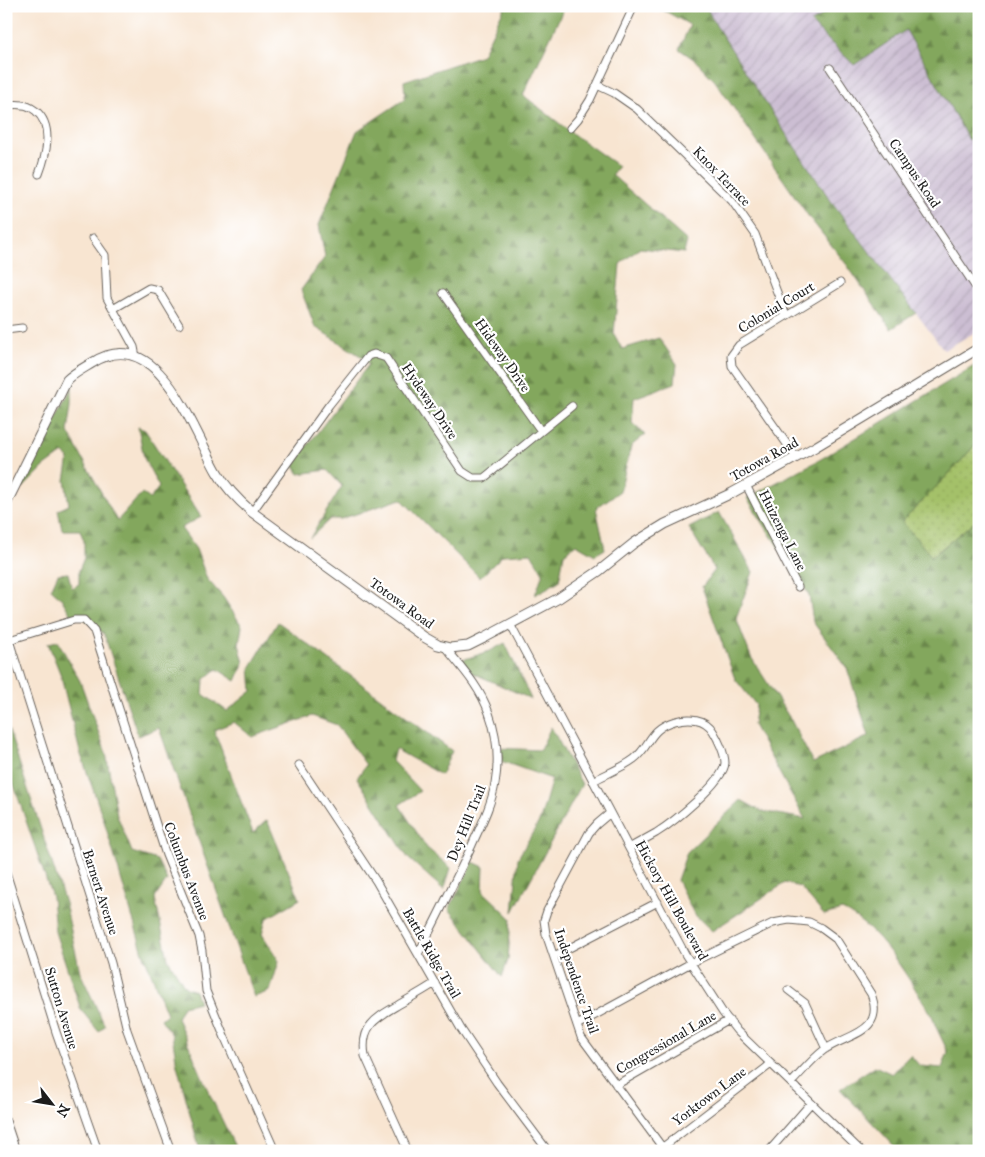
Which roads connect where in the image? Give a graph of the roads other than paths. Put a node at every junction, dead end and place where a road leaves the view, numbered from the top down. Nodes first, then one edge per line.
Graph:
1 (634, 6) edge
2 (830, 68) dead end
3 (597, 84) junction
4 (6, 105) edge
5 (570, 128) dead end
6 (39, 174) dead end
7 (93, 238) dead end
8 (840, 283) dead end
9 (979, 292) edge
10 (443, 293) dead end
11 (113, 309) junction
12 (786, 316) junction
13 (179, 325) dead end
14 (22, 328) dead end
15 (6, 330) edge
16 (979, 348) edge
17 (136, 357) junction
18 (572, 406) dead end
19 (541, 432) junction
20 (796, 457) junction
21 (746, 485) junction
22 (6, 504) edge
23 (252, 512) junction
24 (798, 586) dead end
25 (510, 624) junction
26 (8, 641) edge
27 (445, 647) junction
28 (299, 765) dead end
29 (593, 781) junction
30 (610, 813) junction
31 (629, 848) junction
32 (6, 872) edge
33 (658, 902) junction
34 (418, 954) junction
35 (554, 956) junction
36 (691, 963) junction
37 (435, 983) junction
38 (788, 990) dead end
39 (729, 1020) junction
40 (577, 1025) junction
41 (826, 1049) junction
42 (771, 1064) junction
43 (791, 1083) junction
44 (616, 1085) junction
45 (811, 1102) junction
46 (6, 1121) edge
47 (664, 1149) edge
48 (16, 1151) edge
49 (98, 1151) edge
50 (171, 1151) edge
51 (275, 1151) edge
52 (408, 1151) edge
53 (548, 1151) edge
54 (769, 1151) edge
55 (862, 1151) edge

1 - 3 street
2 - 9 street, Campus Road
3 - 5 street
3 - 12 street, Knox Terrace
4 - 6 street
7 - 11 street
8 - 12 street, Colonial Court
10 - 19 street, Hideway Drive
11 - 13 street
11 - 17 street
12 - 20 street, Colonial Court
14 - 15 street
16 - 20 main road, Totowa Road
17 - 22 main road, Totowa Road
17 - 23 main road, Totowa Road
18 - 19 street, Hydeway Drive
19 - 23 street, Hydeway Drive
20 - 21 main road, Totowa Road
21 - 24 street, Huizenga Lane
21 - 25 main road, Totowa Road
23 - 27 main road, Totowa Road
25 - 27 main road, Totowa Road
25 - 29 street, Hickory Hill Boulevard
26 - 50 street, Barnert Avenue
26 - 51 street, Columbus Avenue
27 - 34 street, Dey Hill Trail
28 - 34 street, Battle Ridge Trail
29 - 30 street, Hickory Hill Boulevard
29 - 31 street
30 - 31 street, Hickory Hill Boulevard
30 - 35 street, Independence Trail
31 - 33 street, Hickory Hill Boulevard
32 - 49 street, Sutton Avenue
33 - 35 street
33 - 36 street, Hickory Hill Boulevard
34 - 37 street, Battle Ridge Trail
35 - 40 street, Independence Trail
36 - 39 street, Hickory Hill Boulevard
36 - 40 street
36 - 41 street
37 - 52 street
37 - 53 street, Battle Ridge Trail
38 - 41 street
39 - 42 street, Hickory Hill Boulevard
39 - 44 street, Congressional Lane
40 - 44 street, Independence Trail
41 - 43 street
42 - 43 street, Hickory Hill Boulevard
42 - 47 street, Yorktown Lane
43 - 45 street, Hickory Hill Boulevard
44 - 47 street, Independence Trail
45 - 54 street
45 - 55 street, Hickory Hill Boulevard
46 - 48 street

